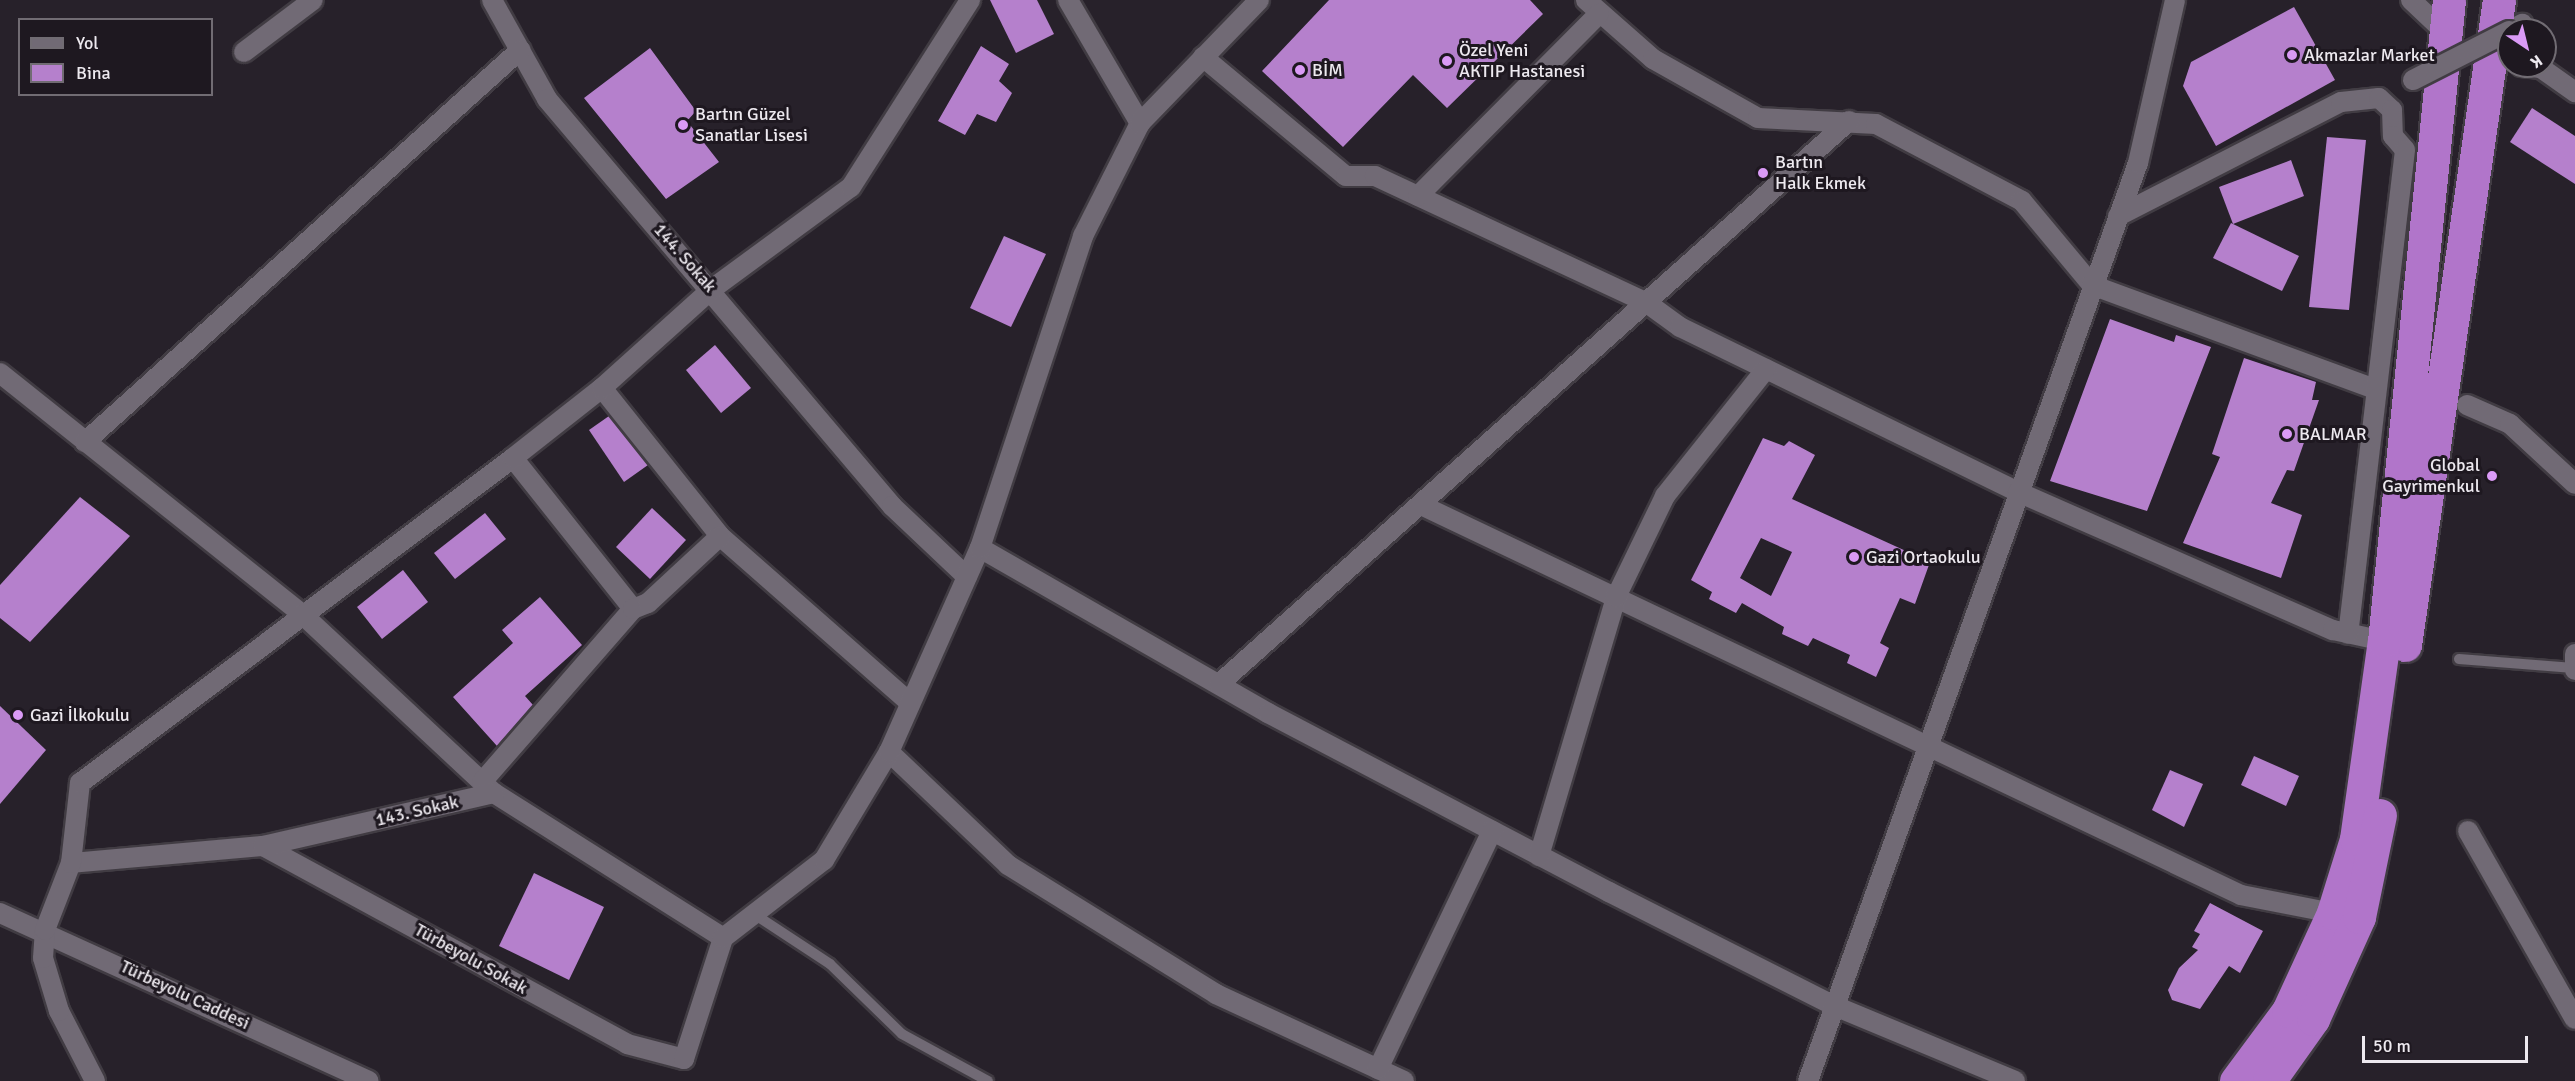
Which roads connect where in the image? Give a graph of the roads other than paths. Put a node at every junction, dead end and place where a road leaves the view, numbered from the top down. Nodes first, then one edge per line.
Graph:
1 (313, 0) edge
2 (492, 0) edge
3 (970, 0) edge
4 (1068, 0) edge
5 (1259, 0) edge
6 (2175, 0) edge
7 (2411, 0) edge
8 (2449, 0) edge
9 (2499, 0) edge
10 (1593, 7) edge
11 (2501, 18) edge
12 (2446, 33) junction
13 (2497, 37) edge
14 (520, 50) junction
15 (244, 52) dead end
16 (1203, 57) junction
17 (2505, 78) edge
18 (2555, 78) edge
19 (2413, 80) dead end
20 (2575, 92) edge
21 (1849, 121) junction
22 (1140, 123) junction
23 (1418, 196) junction
24 (2118, 216) junction
25 (2092, 285) junction
26 (712, 289) junction
27 (1647, 303) junction
28 (1766, 369) junction
29 (0, 373) edge
30 (602, 388) junction
31 (2375, 388) junction
32 (2467, 405) dead end
33 (85, 442) junction
34 (513, 458) junction
35 (2575, 484) edge
36 (2018, 492) junction
37 (1421, 505) junction
38 (720, 536) junction
39 (980, 548) junction
40 (967, 577) junction
41 (1616, 597) junction
42 (633, 609) junction
43 (303, 615) junction
44 (2348, 633) junction
45 (2384, 641) junction
46 (2459, 659) dead end
47 (2575, 664) edge
48 (1219, 684) junction
49 (909, 702) junction
50 (1926, 742) junction
51 (889, 752) junction
52 (488, 788) junction
53 (1492, 831) junction
54 (2468, 831) dead end
55 (263, 846) junction
56 (1539, 856) junction
57 (71, 863) junction
58 (2333, 912) junction
59 (0, 913) edge
60 (754, 914) junction
61 (45, 930) junction
62 (723, 938) junction
63 (1835, 1006) junction
64 (2575, 1019) edge
65 (1378, 1069) junction
66 (95, 1081) edge
67 (368, 1081) edge
68 (988, 1081) edge
69 (1404, 1081) edge
70 (1809, 1081) edge
71 (2015, 1081) edge
72 (2236, 1081) edge
73 (2269, 1081) edge

1 - 15 street
2 - 14 street, 144. Sokak
3 - 26 street
4 - 22 street
5 - 16 street
6 - 24 street
7 - 12 street
8 - 12 highway
9 - 11 highway
10 - 21 street
10 - 23 street
12 - 45 highway
13 - 19 street, bridge
14 - 26 street, 144. Sokak
14 - 33 street
16 - 22 street
16 - 23 street
17 - 73 highway
18 - 20 street
21 - 25 street
21 - 27 street
22 - 39 street
23 - 27 street
24 - 25 street
24 - 31 street
25 - 31 street
25 - 36 street
26 - 30 street
26 - 40 street, 144. Sokak
27 - 28 street
27 - 37 street
28 - 36 street
28 - 41 street
29 - 33 street
30 - 34 street
30 - 38 street
31 - 44 street
32 - 35 street
33 - 43 street
34 - 42 street
34 - 43 street
36 - 44 street
36 - 50 street
37 - 41 street
37 - 48 street
38 - 42 street
38 - 49 street
39 - 40 street
39 - 48 street
40 - 49 street
41 - 50 street
41 - 56 street
42 - 52 street
43 - 52 street
43 - 57 street
44 - 45 street
45 - 58 highway
46 - 47 lane
48 - 53 street
49 - 51 street
50 - 58 street
50 - 63 street
51 - 60 street
51 - 65 street
52 - 55 street, 143. Sokak
52 - 62 street
53 - 56 street
53 - 65 street
54 - 64 street
55 - 57 street, 143. Sokak
55 - 62 street, Türbeyolu Sokak
56 - 63 street
57 - 61 street
58 - 72 highway
59 - 61 street, Türbeyolu Caddesi
60 - 62 street
60 - 68 lane
61 - 66 street
61 - 67 street, Türbeyolu Caddesi
63 - 70 street
63 - 71 street
65 - 69 street

